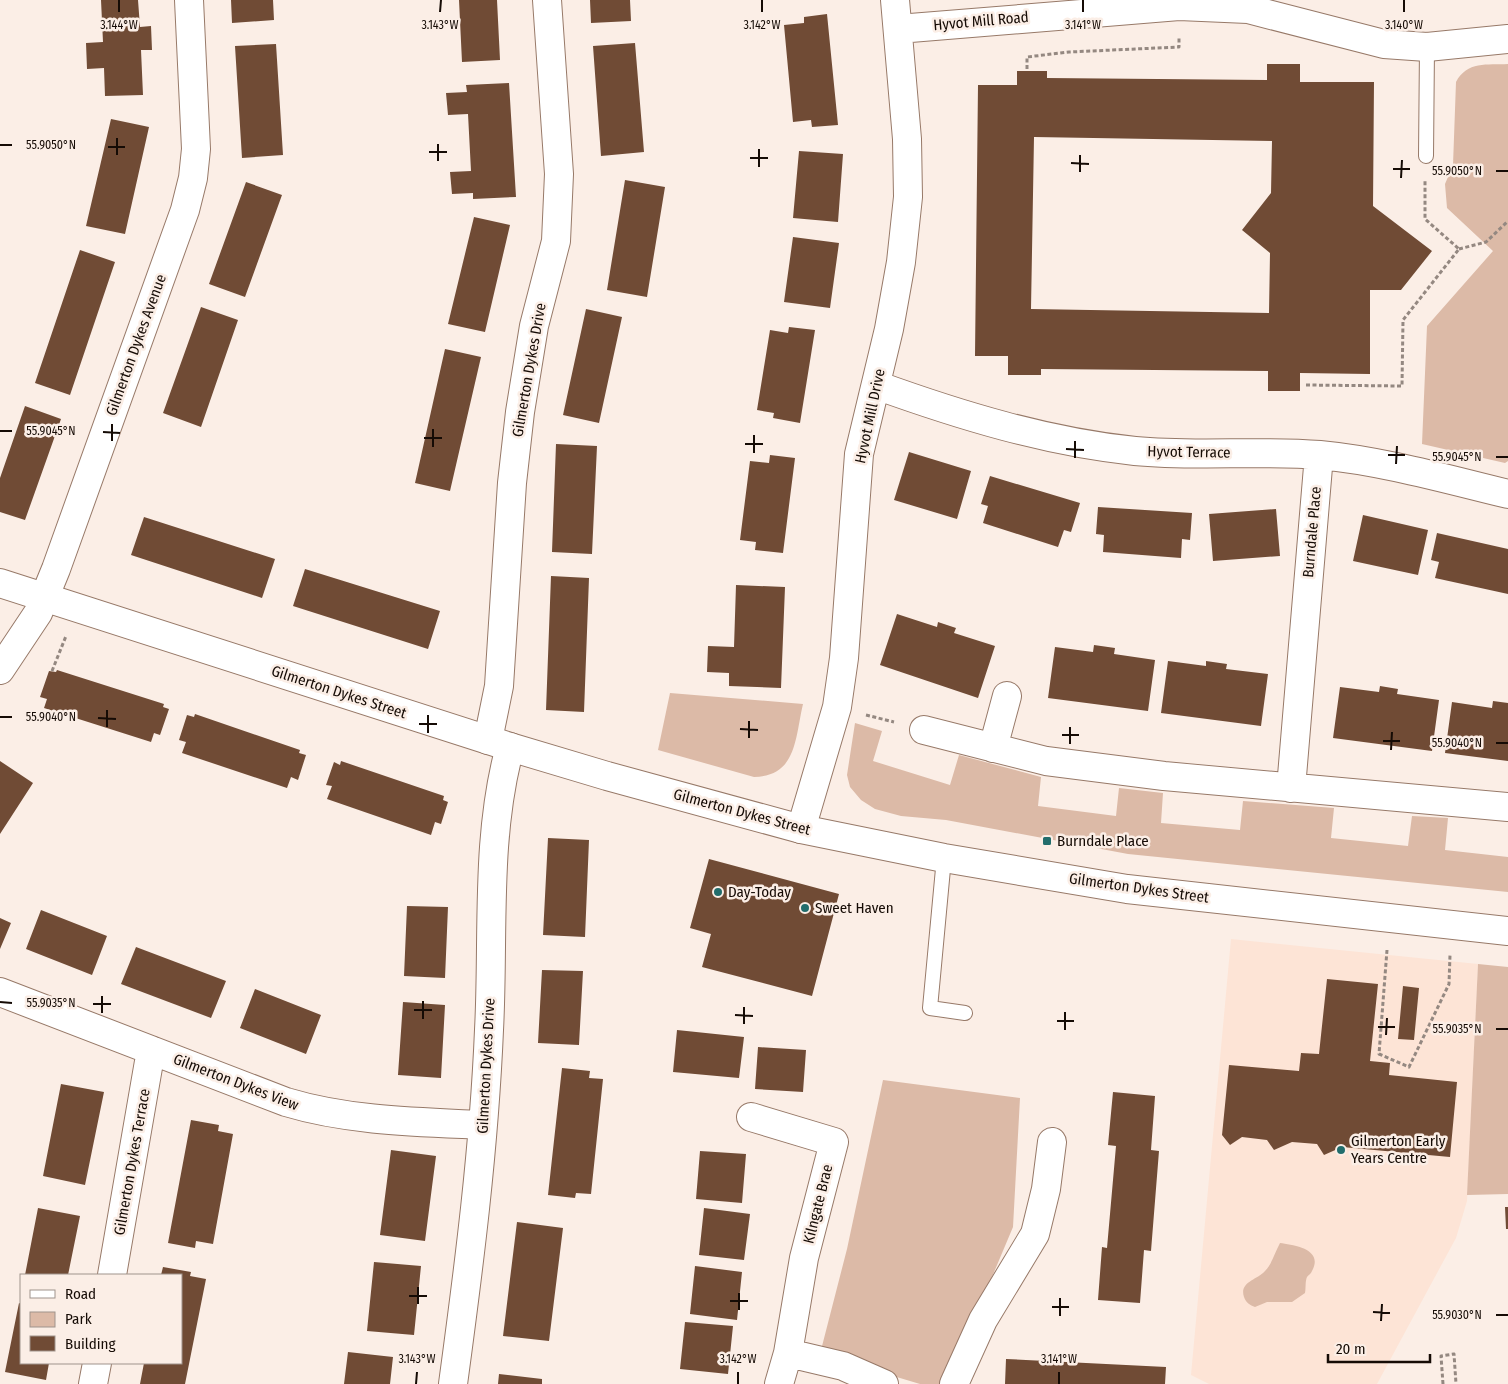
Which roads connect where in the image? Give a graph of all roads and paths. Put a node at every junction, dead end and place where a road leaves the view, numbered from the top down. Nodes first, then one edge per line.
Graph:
1 (189, 0) edge
2 (547, 0) edge
3 (895, 0) edge
4 (1248, 4) edge
5 (1179, 6) junction
6 (898, 29) junction
7 (1508, 39) edge
8 (1427, 47) junction
9 (1027, 69) dead end
10 (1426, 156) joint
11 (1508, 221) edge
12 (1459, 249) junction
13 (876, 385) junction
14 (1306, 385) dead end
15 (1319, 455) junction
16 (1508, 494) edge
17 (0, 583) edge
18 (45, 597) junction
19 (0, 670) edge
20 (1007, 696) dead end
21 (837, 707) junction
22 (924, 730) joint
23 (499, 744) junction
24 (993, 748) junction
25 (1291, 788) junction
26 (1508, 807) edge
27 (801, 829) junction
28 (944, 858) junction
29 (1391, 918) junction
30 (1450, 924) junction
31 (1508, 931) edge
32 (0, 992) edge
33 (965, 1013) dead end
34 (151, 1050) junction
35 (751, 1117) dead end
36 (483, 1125) junction
37 (1052, 1142) dead end
38 (112, 1274) edge
39 (788, 1352) junction
40 (97, 1364) edge
41 (93, 1384) edge
42 (453, 1384) edge
43 (778, 1384) edge
44 (884, 1384) edge
45 (954, 1384) edge
46 (1442, 1384) edge
47 (1456, 1384) edge

1 - 18 street, Gilmerton Dykes Avenue
2 - 23 street, Gilmerton Dykes Drive
3 - 6 street, Hyvot Mill Drive
4 - 5 street, Hyvot Mill Road
4 - 8 street, Hyvot Mill Road
5 - 6 street, Hyvot Mill Road
5 - 9 path
6 - 13 street, Hyvot Mill Drive
7 - 8 street, Hyvot Mill Road
8 - 10 lane
10 - 12 path
11 - 12 path
12 - 14 path
13 - 15 street, Hyvot Terrace
13 - 21 street, Hyvot Mill Drive
15 - 16 street, Hyvot Terrace
15 - 25 street, Burndale Place
17 - 18 street, Gilmerton Dykes Street
18 - 19 street, Gilmerton Dykes Avenue
18 - 23 street, Gilmerton Dykes Street
20 - 24 street
21 - 22 path
21 - 27 street, Hyvot Mill Drive
22 - 24 street
23 - 27 street, Gilmerton Dykes Street
23 - 36 street, Gilmerton Dykes Drive
24 - 25 street
25 - 26 street
27 - 28 street, Gilmerton Dykes Street
28 - 29 street, Gilmerton Dykes Street
28 - 33 lane
29 - 30 street, Gilmerton Dykes Street
29 - 30 path
30 - 31 street, Gilmerton Dykes Street
32 - 34 street, Gilmerton Dykes View
34 - 36 street, Gilmerton Dykes View
34 - 38 street, Gilmerton Dykes Terrace
35 - 39 street, Kilngate Brae
36 - 42 street, Gilmerton Dykes Drive
37 - 45 street
39 - 43 street, Kilngate Brae
39 - 44 street
40 - 41 street
46 - 47 path

